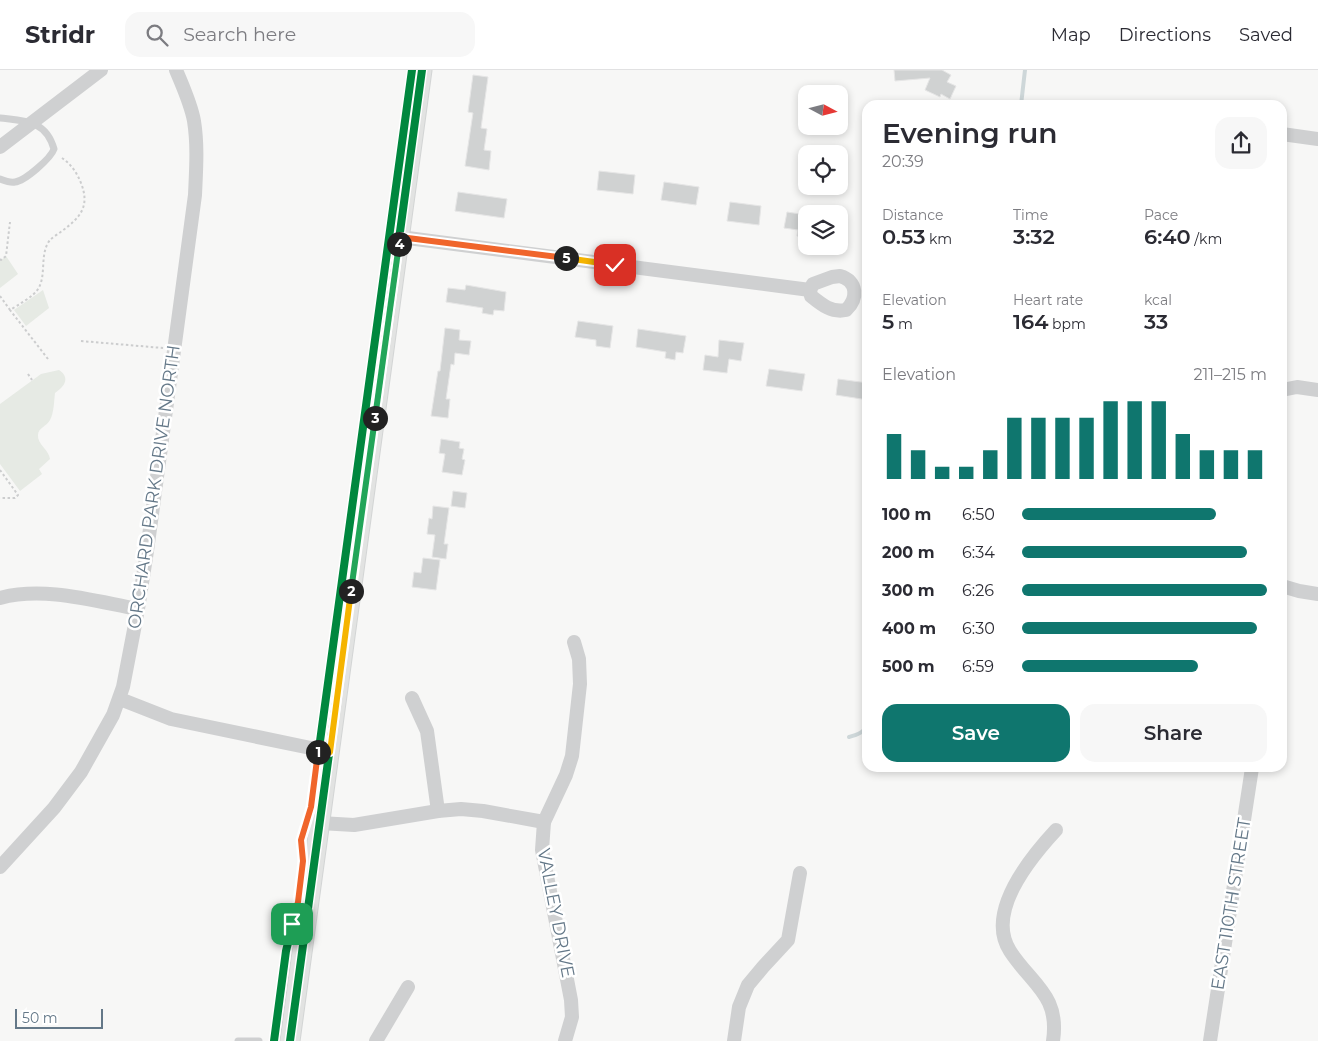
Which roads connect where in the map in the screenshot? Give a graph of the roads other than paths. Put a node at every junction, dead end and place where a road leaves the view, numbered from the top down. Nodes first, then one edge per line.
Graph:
1 (101, 70) edge
2 (176, 70) edge
3 (422, 70) edge
4 (0, 118) edge
5 (33, 122) junction
6 (1287, 135) edge
7 (1318, 139) edge
8 (0, 147) edge
9 (0, 179) edge
10 (400, 237) junction
11 (810, 290) dead end
12 (1287, 389) edge
13 (1318, 390) edge
14 (1287, 587) edge
15 (1318, 594) edge
16 (0, 598) edge
17 (138, 609) junction
18 (574, 642) dead end
19 (412, 698) dead end
20 (120, 699) junction
21 (330, 752) junction
22 (1251, 772) edge
23 (438, 811) junction
24 (544, 822) junction
25 (320, 823) junction
26 (1056, 830) dead end
27 (0, 867) edge
28 (800, 873) dead end
29 (408, 987) dead end
30 (238, 1041) edge
31 (259, 1041) edge
32 (290, 1041) edge
33 (376, 1041) edge
34 (565, 1041) edge
35 (734, 1041) edge
36 (1053, 1041) edge
37 (1210, 1041) edge

1 - 5 street
2 - 17 street, ORCHARD PARK DRIVE NORTH
3 - 10 street
4 - 5 lane
5 - 8 street
5 - 9 lane
6 - 7 street
10 - 11 street
10 - 21 street
12 - 13 street
14 - 15 street
16 - 17 street
17 - 20 street, ORCHARD PARK DRIVE NORTH
18 - 24 street, VALLEY DRIVE
19 - 23 street
20 - 21 street
20 - 27 street, ORCHARD PARK DRIVE NORTH
21 - 25 street
22 - 37 street, EAST 110TH STREET
23 - 24 street
23 - 25 street
24 - 34 street, VALLEY DRIVE
25 - 32 street
26 - 36 street
28 - 35 street
29 - 33 street
30 - 31 lane

